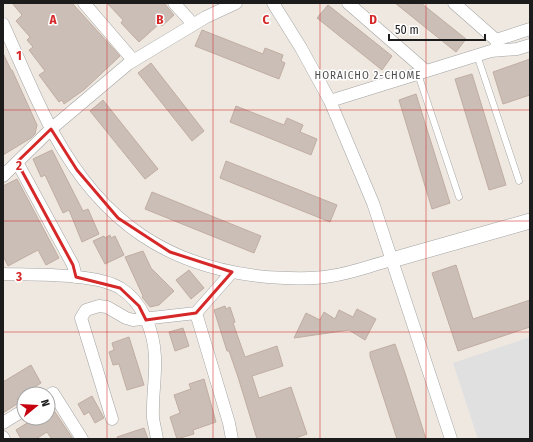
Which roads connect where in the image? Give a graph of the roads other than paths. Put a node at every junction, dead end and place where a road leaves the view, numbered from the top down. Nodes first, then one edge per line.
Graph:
1 (84, 3) edge
2 (174, 3) edge
3 (236, 3) edge
4 (272, 3) edge
5 (348, 3) edge
6 (454, 3) edge
7 (3, 24) edge
8 (193, 24) junction
9 (530, 30) edge
10 (497, 45) junction
11 (530, 45) edge
12 (477, 55) junction
13 (133, 60) junction
14 (422, 72) junction
15 (330, 101) junction
16 (52, 129) junction
17 (17, 162) junction
18 (3, 176) edge
19 (519, 181) dead end
20 (459, 197) dead end
21 (530, 221) edge
22 (392, 260) junction
23 (232, 272) junction
24 (3, 274) edge
25 (76, 277) junction
26 (196, 313) junction
27 (146, 320) junction
28 (56, 398) edge
29 (16, 415) edge
30 (112, 419) dead end
31 (3, 423) edge
32 (230, 438) edge
33 (82, 439) edge
34 (157, 439) edge
35 (451, 439) edge

1 - 13 street
2 - 8 street
3 - 8 street
4 - 15 street
5 - 14 street
6 - 10 street
7 - 16 street
8 - 13 street
9 - 10 street
10 - 11 street
10 - 12 street
12 - 14 street
12 - 19 lane
13 - 16 street
14 - 15 street
14 - 20 lane
15 - 22 street
16 - 17 street
16 - 23 street
17 - 18 street
17 - 25 street
21 - 22 street
22 - 23 street
22 - 35 street
23 - 26 street
24 - 25 street
25 - 27 street
26 - 27 street
26 - 32 street
27 - 30 street
27 - 34 street
28 - 33 street
29 - 31 street

